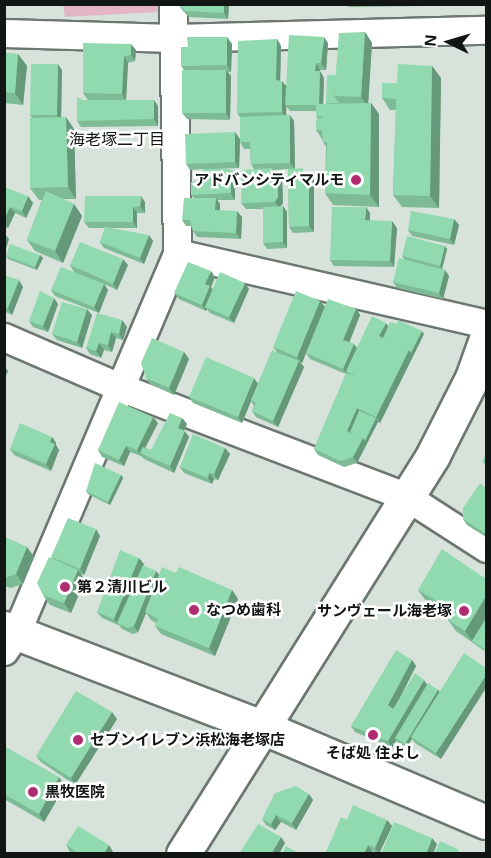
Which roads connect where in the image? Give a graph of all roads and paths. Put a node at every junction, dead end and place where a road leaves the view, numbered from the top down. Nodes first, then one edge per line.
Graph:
1 (173, 4) edge
2 (486, 30) edge
3 (4, 33) edge
4 (174, 38) junction
5 (177, 253) junction
6 (486, 324) edge
7 (4, 336) edge
8 (486, 339) edge
9 (122, 388) junction
10 (407, 497) junction
11 (486, 548) edge
12 (8, 637) edge
13 (262, 727) junction
14 (486, 822) edge
15 (183, 854) edge

1 - 4 street
2 - 4 street
3 - 4 street
4 - 5 street
5 - 6 street
5 - 9 street
7 - 9 street
8 - 10 street
9 - 10 street
9 - 12 street
10 - 11 street
10 - 13 street
12 - 13 street
13 - 14 street
13 - 15 street

